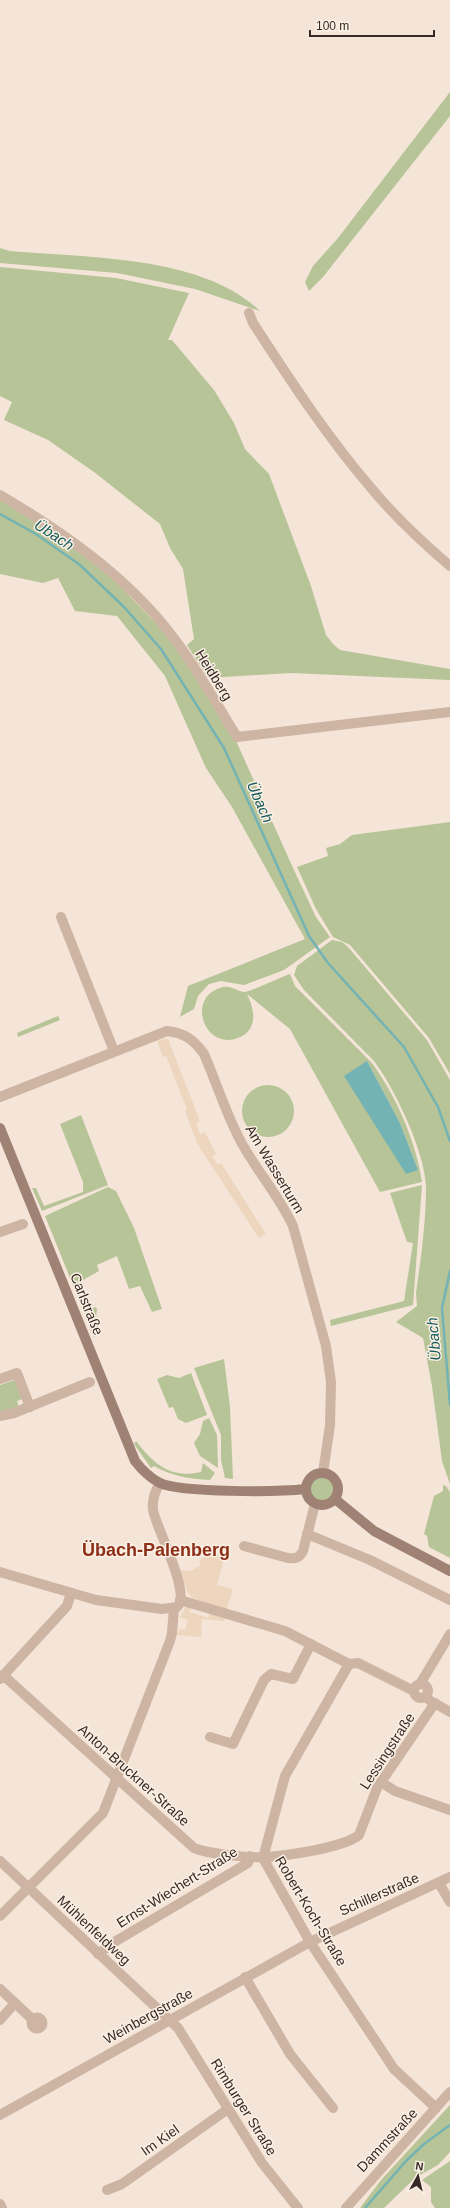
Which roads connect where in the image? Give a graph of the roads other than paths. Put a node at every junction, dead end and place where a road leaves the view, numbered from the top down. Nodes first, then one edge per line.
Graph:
1 (249, 313) dead end
2 (0, 495) edge
3 (450, 566) edge
4 (450, 712) edge
5 (61, 917) dead end
6 (114, 1051) junction
7 (0, 1097) edge
8 (0, 1128) edge
9 (23, 1224) dead end
10 (0, 1232) edge
11 (0, 1379) edge
12 (90, 1382) dead end
13 (30, 1407) junction
14 (0, 1416) edge
15 (323, 1473) junction
16 (160, 1483) junction
17 (306, 1490) junction
18 (335, 1499) junction
19 (315, 1504) junction
20 (307, 1534) junction
21 (244, 1546) dead end
22 (450, 1571) edge
23 (0, 1572) edge
24 (71, 1593) junction
25 (180, 1600) junction
26 (450, 1600) edge
27 (174, 1608) junction
28 (450, 1634) edge
29 (311, 1644) junction
30 (349, 1664) junction
31 (2, 1677) edge
32 (417, 1687) junction
33 (435, 1703) junction
34 (450, 1712) edge
35 (210, 1737) dead end
36 (116, 1778) junction
37 (381, 1782) junction
38 (450, 1810) edge
39 (250, 1856) junction
40 (263, 1858) junction
41 (0, 1861) edge
42 (450, 1877) edge
43 (439, 1884) junction
44 (27, 1887) junction
45 (450, 1902) edge
46 (0, 1916) edge
47 (310, 1942) junction
48 (98, 1954) junction
49 (245, 1977) junction
50 (0, 1988) edge
51 (16, 2003) junction
52 (32, 2019) dead end
53 (169, 2019) junction
54 (0, 2020) edge
55 (450, 2092) edge
56 (333, 2108) dead end
57 (436, 2108) junction
58 (228, 2109) junction
59 (0, 2115) edge
60 (107, 2190) dead end
61 (0, 2204) edge
62 (2, 2208) edge
63 (298, 2208) edge
64 (346, 2208) edge

1 - 3 street
2 - 4 street, Heidberg
5 - 6 street
6 - 7 street, Am Wasserturm
6 - 15 street, Am Wasserturm
8 - 16 main road, Carlstraße
9 - 10 street
11 - 13 street
12 - 13 street
13 - 14 street
15 - 17 main road
15 - 18 main road
16 - 17 main road
16 - 25 street
17 - 19 main road
18 - 19 main road
18 - 22 main road
19 - 20 street
20 - 21 street
20 - 26 street
23 - 24 street
24 - 27 street
24 - 31 street
25 - 27 street
25 - 29 street
27 - 36 street
28 - 32 street
29 - 30 street
29 - 35 street
30 - 32 street
30 - 40 street, Robert-Koch-Straße
31 - 36 street, Anton-Bruckner-Straße
32 - 33 street
33 - 34 street
33 - 37 street, Lessingstraße
36 - 39 street, Anton-Bruckner-Straße
36 - 44 street
37 - 38 street
37 - 40 street, Lessingstraße
39 - 40 street, Anton-Bruckner-Straße
39 - 48 street, Ernst-Wiechert-Straße
40 - 47 street, Robert-Koch-Straße
41 - 44 street, Mühlenfeldweg
42 - 43 street, Schillerstraße
43 - 45 street, Schillerstraße
43 - 47 street, Schillerstraße
44 - 46 street
44 - 48 street, Mühlenfeldweg
47 - 49 street, Weinbergstraße
47 - 57 street, Robert-Koch-Straße
48 - 53 street, Mühlenfeldweg
49 - 53 street, Weinbergstraße
49 - 56 street
50 - 51 street
51 - 52 street
51 - 54 street
53 - 58 street, Rimburger Straße
53 - 59 street, Weinbergstraße
55 - 57 street, Dammstraße
57 - 64 street, Dammstraße
58 - 60 street, Im Kiel
58 - 63 street, Rimburger Straße
61 - 62 street

